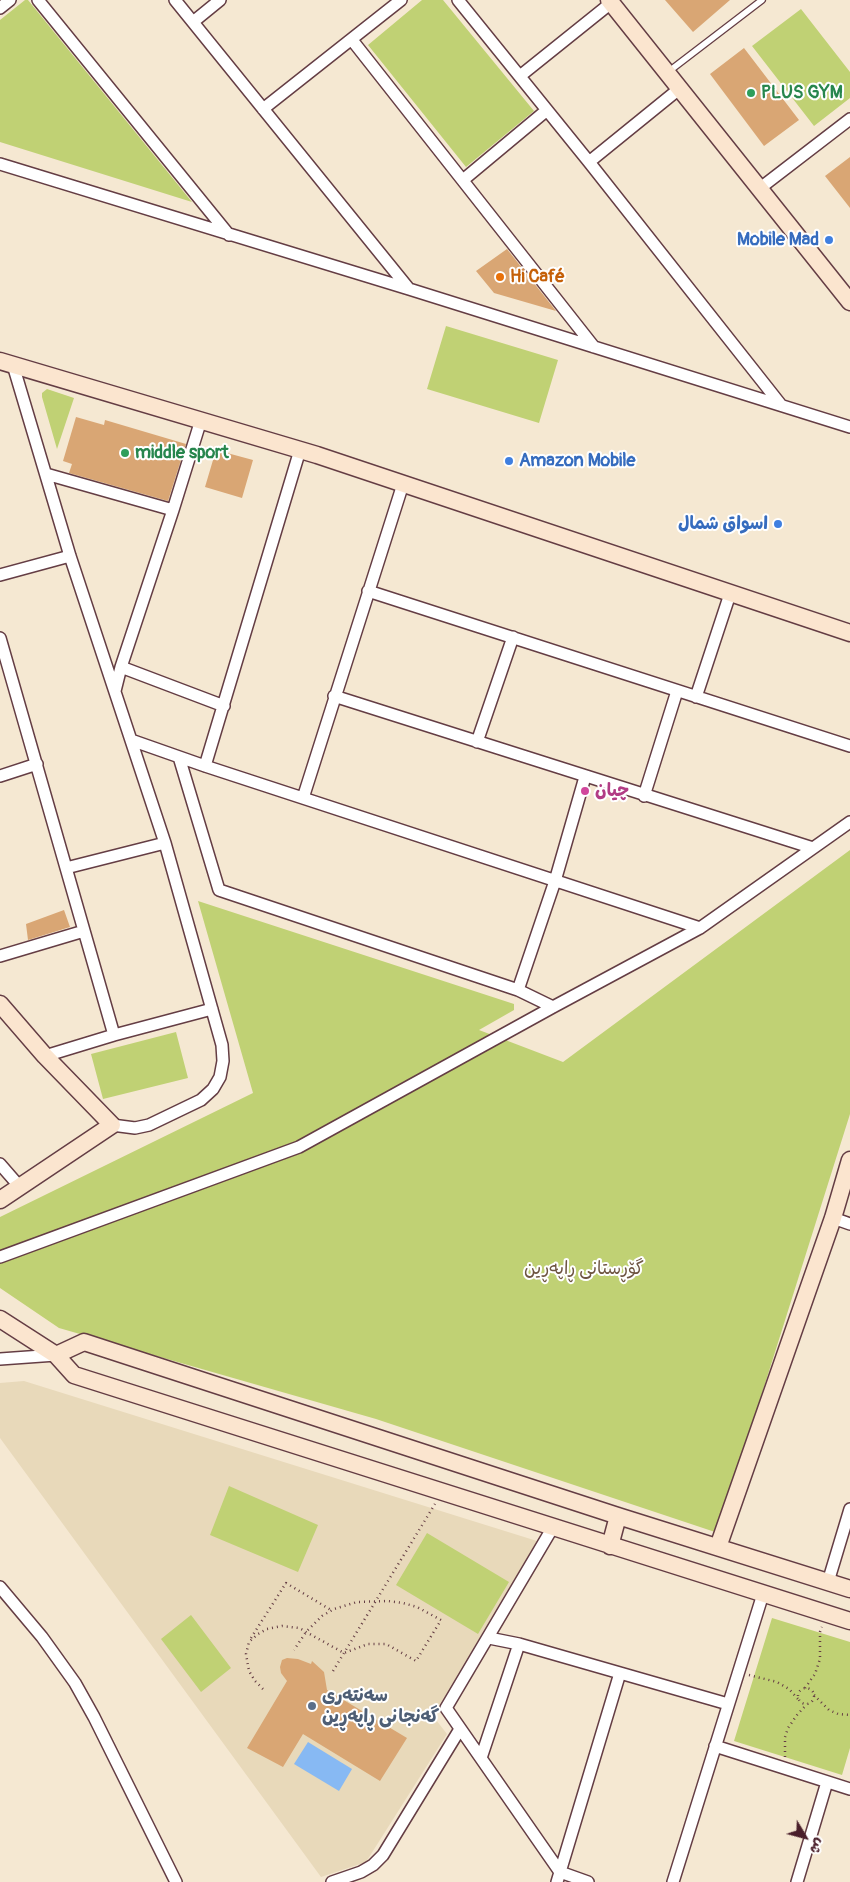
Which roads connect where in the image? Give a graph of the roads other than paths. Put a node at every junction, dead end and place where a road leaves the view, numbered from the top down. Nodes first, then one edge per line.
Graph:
1 (10, 0) edge
2 (38, 0) edge
3 (175, 0) edge
4 (220, 0) edge
5 (401, 0) edge
6 (458, 0) edge
7 (762, 0) edge
8 (610, 1) edge
9 (0, 8) edge
10 (193, 22) junction
11 (352, 40) junction
12 (667, 74) junction
13 (520, 76) junction
14 (679, 89) junction
15 (263, 109) junction
16 (547, 110) junction
17 (850, 119) edge
18 (589, 162) junction
19 (0, 164) edge
20 (463, 180) junction
21 (759, 189) junction
22 (229, 235) junction
23 (408, 289) junction
24 (850, 302) edge
25 (595, 347) junction
26 (6, 363) edge
27 (782, 406) junction
28 (201, 420) junction
29 (850, 427) edge
30 (300, 450) junction
31 (46, 474) junction
32 (403, 484) junction
33 (174, 510) junction
34 (70, 556) junction
35 (0, 575) edge
36 (368, 591) junction
37 (730, 594) junction
38 (850, 633) edge
39 (513, 637) junction
40 (0, 638) edge
41 (121, 667) junction
42 (677, 690) junction
43 (114, 693) junction
44 (334, 696) junction
45 (696, 697) junction
46 (224, 706) junction
47 (131, 740) junction
48 (477, 742) junction
49 (850, 746) edge
50 (179, 757) junction
51 (37, 764) junction
52 (205, 766) junction
53 (0, 776) edge
54 (585, 777) junction
55 (644, 796) junction
56 (303, 798) junction
57 (850, 822) edge
58 (165, 843) junction
59 (813, 848) junction
60 (66, 868) junction
61 (555, 881) junction
62 (700, 928) junction
63 (84, 930) junction
64 (0, 956) edge
65 (518, 990) junction
66 (553, 1006) junction
67 (212, 1009) junction
68 (2, 1010) edge
69 (114, 1035) junction
70 (45, 1056) junction
71 (112, 1125) junction
72 (850, 1160) edge
73 (0, 1164) edge
74 (20, 1187) junction
75 (0, 1200) edge
76 (833, 1218) junction
77 (850, 1224) edge
78 (0, 1257) edge
79 (0, 1319) edge
80 (56, 1355) junction
81 (0, 1359) edge
82 (850, 1509) edge
83 (618, 1516) junction
84 (553, 1527) junction
85 (610, 1546) junction
86 (718, 1547) junction
87 (828, 1582) junction
88 (0, 1587) edge
89 (850, 1588) edge
90 (762, 1594) junction
91 (850, 1621) edge
92 (489, 1638) junction
93 (519, 1644) junction
94 (620, 1673) junction
95 (728, 1704) junction
96 (460, 1729) junction
97 (715, 1746) junction
98 (481, 1758) junction
99 (827, 1782) junction
100 (850, 1789) edge
101 (559, 1877) edge
102 (351, 1879) edge
103 (176, 1882) edge
104 (332, 1882) edge
105 (588, 1882) edge
106 (673, 1882) edge
107 (797, 1882) edge

1 - 9 street
2 - 22 street
3 - 10 street
4 - 10 street
5 - 11 street
6 - 13 street
7 - 12 lane
8 - 12 street
8 - 13 street
10 - 15 street
11 - 15 street
11 - 20 street
12 - 14 street
13 - 16 street
14 - 18 street
14 - 21 street
15 - 23 street
16 - 18 street
16 - 20 street
17 - 21 street
18 - 27 street
19 - 22 street
20 - 25 street
21 - 24 street
22 - 23 street
23 - 25 street
25 - 27 street
26 - 28 street
26 - 31 street
27 - 29 street
28 - 30 street
28 - 33 street
30 - 32 street
30 - 46 street
31 - 33 street
31 - 34 street
32 - 36 street
32 - 37 street
33 - 41 street
34 - 35 street
34 - 43 street
36 - 39 street
36 - 44 street
37 - 38 street
37 - 45 street
39 - 42 street
39 - 48 street
40 - 51 street
41 - 43 street
41 - 46 street
42 - 45 street
42 - 55 street
43 - 47 street
44 - 48 street
44 - 56 street
45 - 49 street
46 - 52 street
47 - 50 street
47 - 58 street
48 - 54 street
50 - 52 street
50 - 65 street
51 - 53 street
51 - 60 street
52 - 56 street
54 - 55 street
54 - 61 street
55 - 59 street
56 - 61 street
57 - 59 street
58 - 60 street
58 - 67 street
59 - 62 street
60 - 63 street
61 - 62 street
61 - 65 street
62 - 66 street
63 - 64 street
63 - 69 street
65 - 66 street
66 - 78 street
67 - 69 street
67 - 71 street
68 - 70 street
69 - 70 street
70 - 71 street
71 - 74 street
72 - 76 street
73 - 74 street
74 - 75 street
76 - 77 street
76 - 86 street
79 - 80 street
80 - 81 street
80 - 83 street
80 - 84 street
82 - 87 street
83 - 85 street
83 - 86 street
84 - 85 street
84 - 92 street
85 - 90 street
86 - 87 street
87 - 89 street
88 - 103 street
90 - 91 street
90 - 95 street
92 - 93 street
92 - 96 street
93 - 94 street
93 - 98 street
94 - 95 street
94 - 101 street
95 - 97 street
96 - 98 street
96 - 102 street
97 - 99 street
97 - 106 street
98 - 101 street
99 - 100 street
99 - 107 street
101 - 105 street
102 - 104 street

